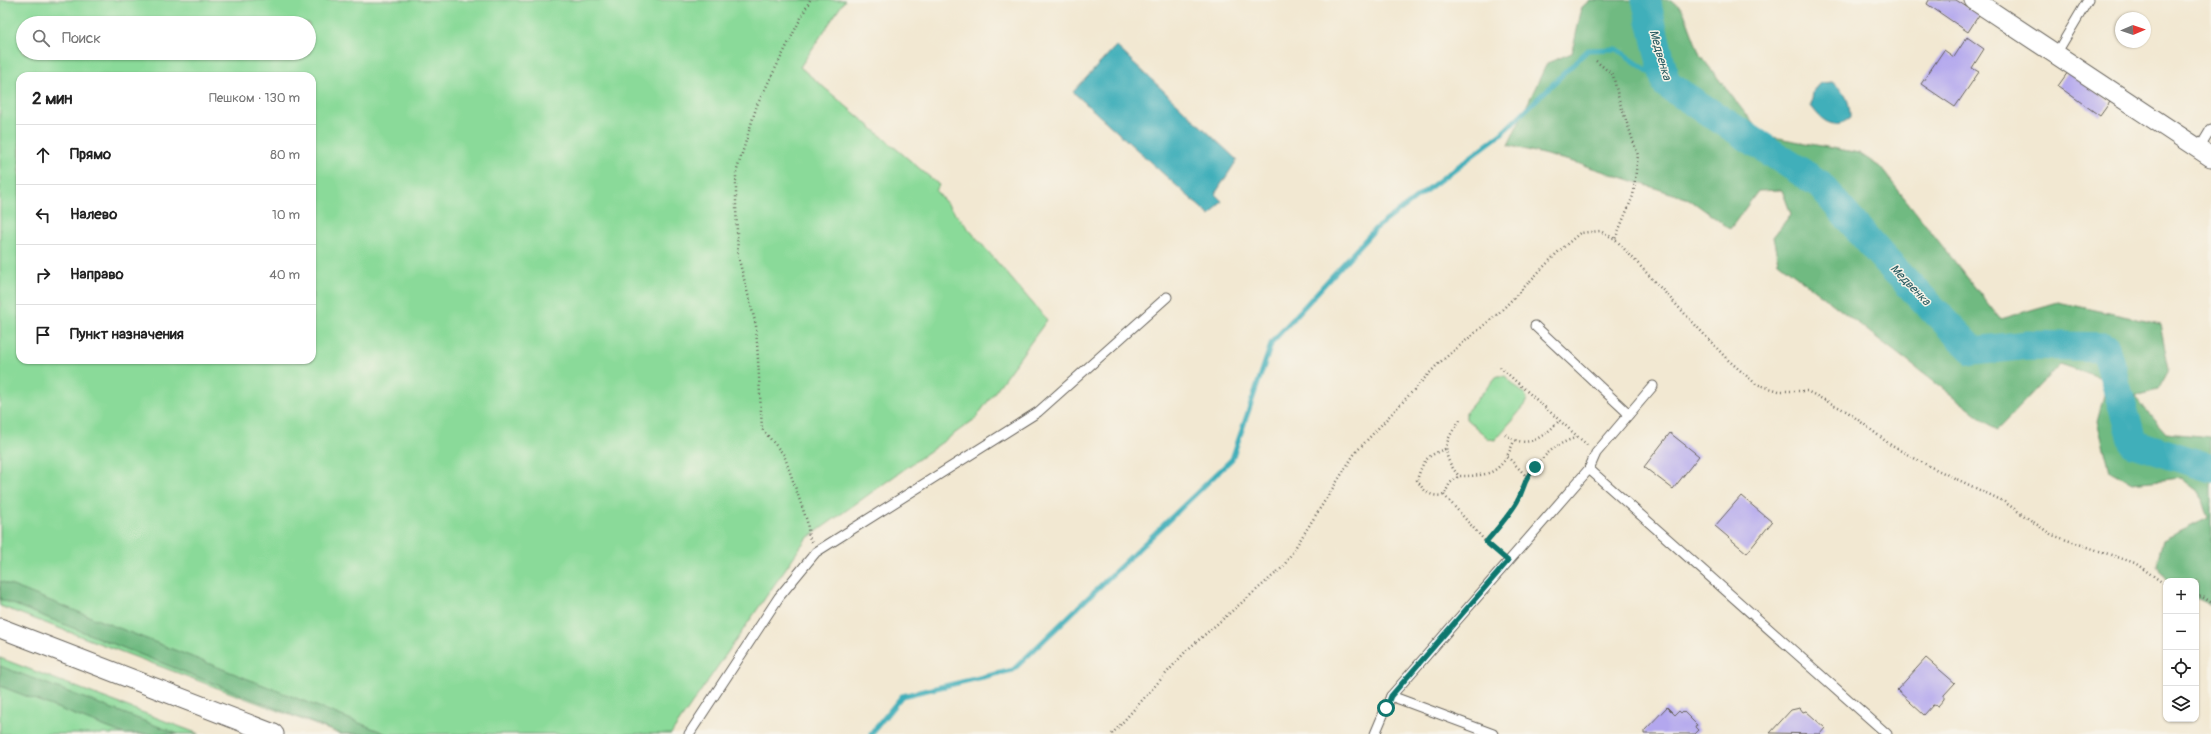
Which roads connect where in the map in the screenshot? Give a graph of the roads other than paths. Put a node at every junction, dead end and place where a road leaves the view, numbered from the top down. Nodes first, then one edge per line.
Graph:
1 (1974, 0) edge
2 (2088, 0) edge
3 (2056, 54) junction
4 (2211, 129) edge
5 (2205, 153) edge
6 (1167, 297) dead end
7 (1535, 326) dead end
8 (1652, 386) dead end
9 (1629, 414) junction
10 (1589, 469) junction
11 (0, 628) edge
12 (1391, 696) junction
13 (274, 734) edge
14 (689, 734) edge
15 (1375, 734) edge
16 (1492, 734) edge
17 (1887, 734) edge

1 - 3 street
2 - 3 lane
3 - 5 street
4 - 5 lane
6 - 14 lane
7 - 9 lane
8 - 9 lane
9 - 10 lane
10 - 12 lane
10 - 17 lane
11 - 13 street
12 - 15 lane
12 - 16 lane

